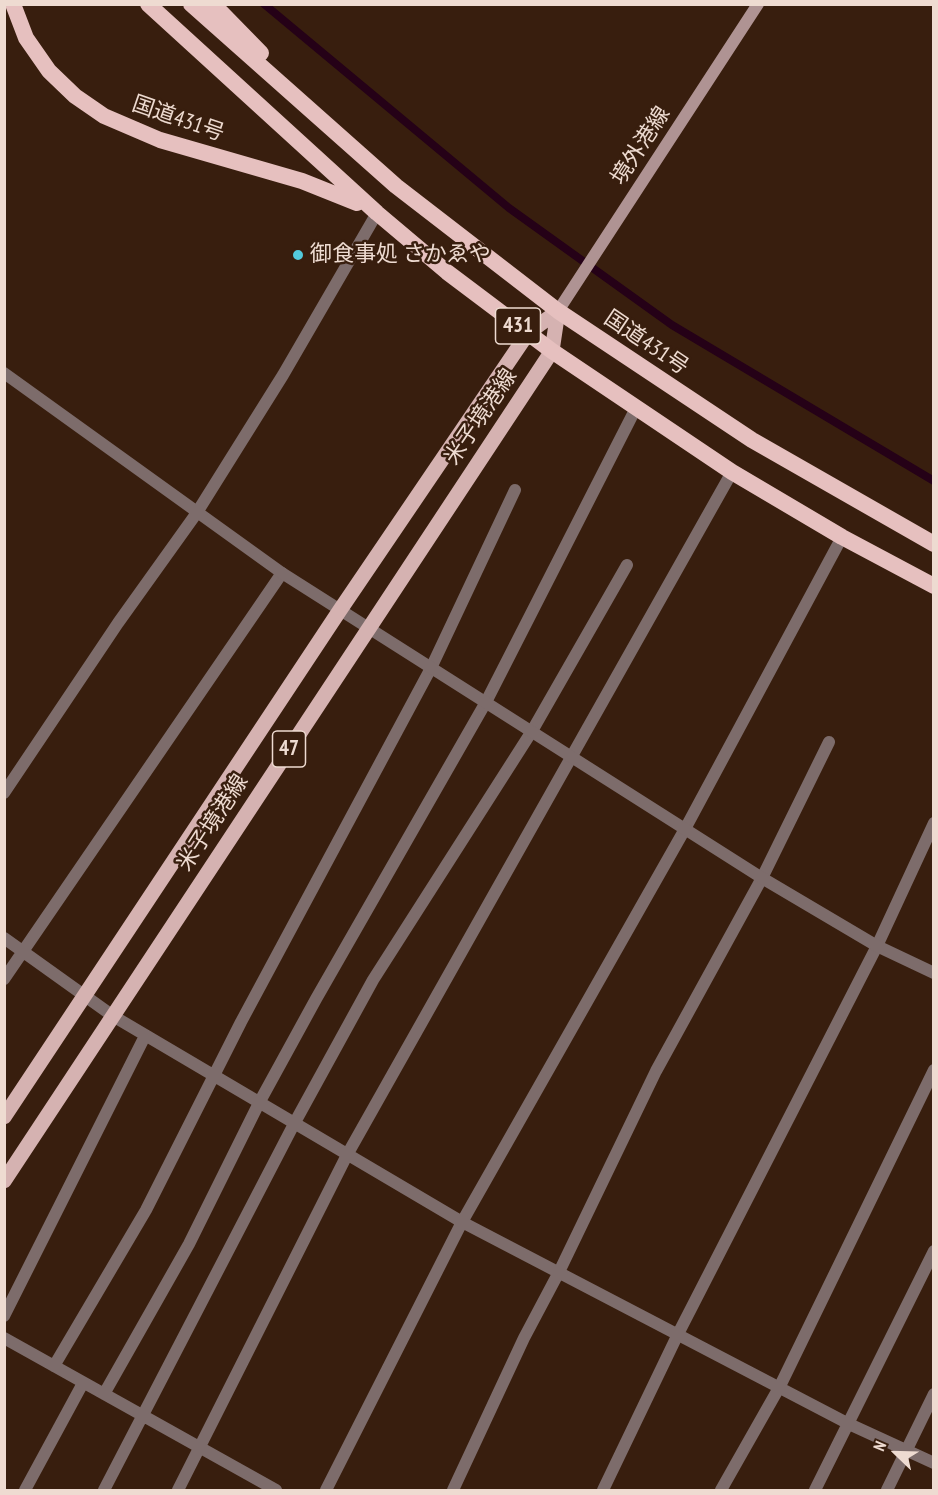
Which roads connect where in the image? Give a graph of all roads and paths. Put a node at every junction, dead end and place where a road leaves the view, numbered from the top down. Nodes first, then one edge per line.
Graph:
1 (13, 4) edge
2 (148, 4) edge
3 (191, 4) edge
4 (213, 4) edge
5 (758, 4) edge
6 (354, 149) junction
7 (377, 213) junction
8 (558, 310) junction
9 (528, 333) junction
10 (552, 351) junction
11 (4, 373) edge
12 (636, 408) junction
13 (732, 472) junction
14 (514, 490) dead end
15 (196, 514) junction
16 (842, 537) junction
17 (933, 544) edge
18 (627, 565) dead end
19 (282, 573) junction
20 (933, 586) edge
21 (340, 610) junction
22 (368, 628) junction
23 (431, 668) junction
24 (486, 702) junction
25 (532, 731) junction
26 (829, 742) dead end
27 (573, 757) junction
28 (4, 793) edge
29 (933, 823) edge
30 (685, 829) junction
31 (762, 878) junction
32 (4, 938) edge
33 (877, 946) junction
34 (22, 952) junction
35 (933, 973) edge
36 (4, 979) edge
37 (85, 996) junction
38 (113, 1016) junction
39 (145, 1036) junction
40 (933, 1070) edge
41 (213, 1076) junction
42 (259, 1103) junction
43 (4, 1118) edge
44 (294, 1124) junction
45 (347, 1155) junction
46 (4, 1181) edge
47 (462, 1222) junction
48 (933, 1251) edge
49 (559, 1272) junction
50 (4, 1316) edge
51 (678, 1334) junction
52 (4, 1338) edge
53 (54, 1366) junction
54 (83, 1383) junction
55 (780, 1386) junction
56 (104, 1394) junction
57 (933, 1394) edge
58 (145, 1417) junction
59 (849, 1424) junction
60 (200, 1448) junction
61 (906, 1450) junction
62 (933, 1463) edge
63 (25, 1491) edge
64 (105, 1491) edge
65 (178, 1491) edge
66 (276, 1491) edge
67 (326, 1491) edge
68 (453, 1491) edge
69 (603, 1491) edge
70 (721, 1491) edge
71 (815, 1491) edge
72 (887, 1491) edge

1 - 7 highway, 国道431号 / 431
2 - 7 highway, 国道431号 / 431
3 - 6 highway, 国道431号 / 431
4 - 6 highway, 国道431号 / 431
5 - 8 main road, 境外港線
6 - 8 highway, 国道431号 / 431
7 - 9 highway, 国道431号 / 431
7 - 15 street
8 - 9 main road, 米子境港線 / 47
8 - 10 main road, 米子境港線 / 47
8 - 17 highway, 国道431号 / 431
9 - 10 highway, 国道431号 / 431
9 - 21 main road, 米子境港線 / 47
10 - 12 highway, 国道431号 / 431
10 - 22 main road, 米子境港線 / 47
11 - 15 street
12 - 13 highway, 国道431号 / 431
12 - 24 street
13 - 16 highway, 国道431号 / 431
13 - 27 street
14 - 23 street
15 - 19 street
15 - 28 street
16 - 20 highway, 国道431号 / 431
16 - 30 street
18 - 25 street
19 - 21 street
19 - 34 street
21 - 22 street
21 - 37 main road, 米子境港線 / 47
22 - 23 street
22 - 38 main road, 米子境港線 / 47
23 - 24 street
23 - 41 street
24 - 25 street
24 - 42 street
25 - 27 street
25 - 44 street
26 - 31 street
27 - 30 street
27 - 45 street
29 - 33 street
30 - 31 street
30 - 47 street
31 - 33 street
31 - 49 street
32 - 34 street
33 - 35 street
33 - 51 street
34 - 36 street
34 - 37 street
37 - 38 street
37 - 43 main road, 米子境港線 / 47
38 - 39 street
38 - 46 main road, 米子境港線 / 47
39 - 41 street
39 - 50 street
40 - 55 street
41 - 42 street
41 - 53 street
42 - 44 street
42 - 56 street
44 - 45 street
44 - 58 street
45 - 47 street
45 - 60 street
47 - 49 street
47 - 67 street
48 - 59 street
49 - 51 street
49 - 68 street
51 - 55 street
51 - 69 street
52 - 53 street
53 - 54 street
54 - 56 street
54 - 63 street
55 - 59 street
55 - 70 street
56 - 58 street
57 - 61 street
58 - 60 street
58 - 64 street
59 - 61 street
59 - 71 street
60 - 65 street
60 - 66 street
61 - 62 street
61 - 72 street

